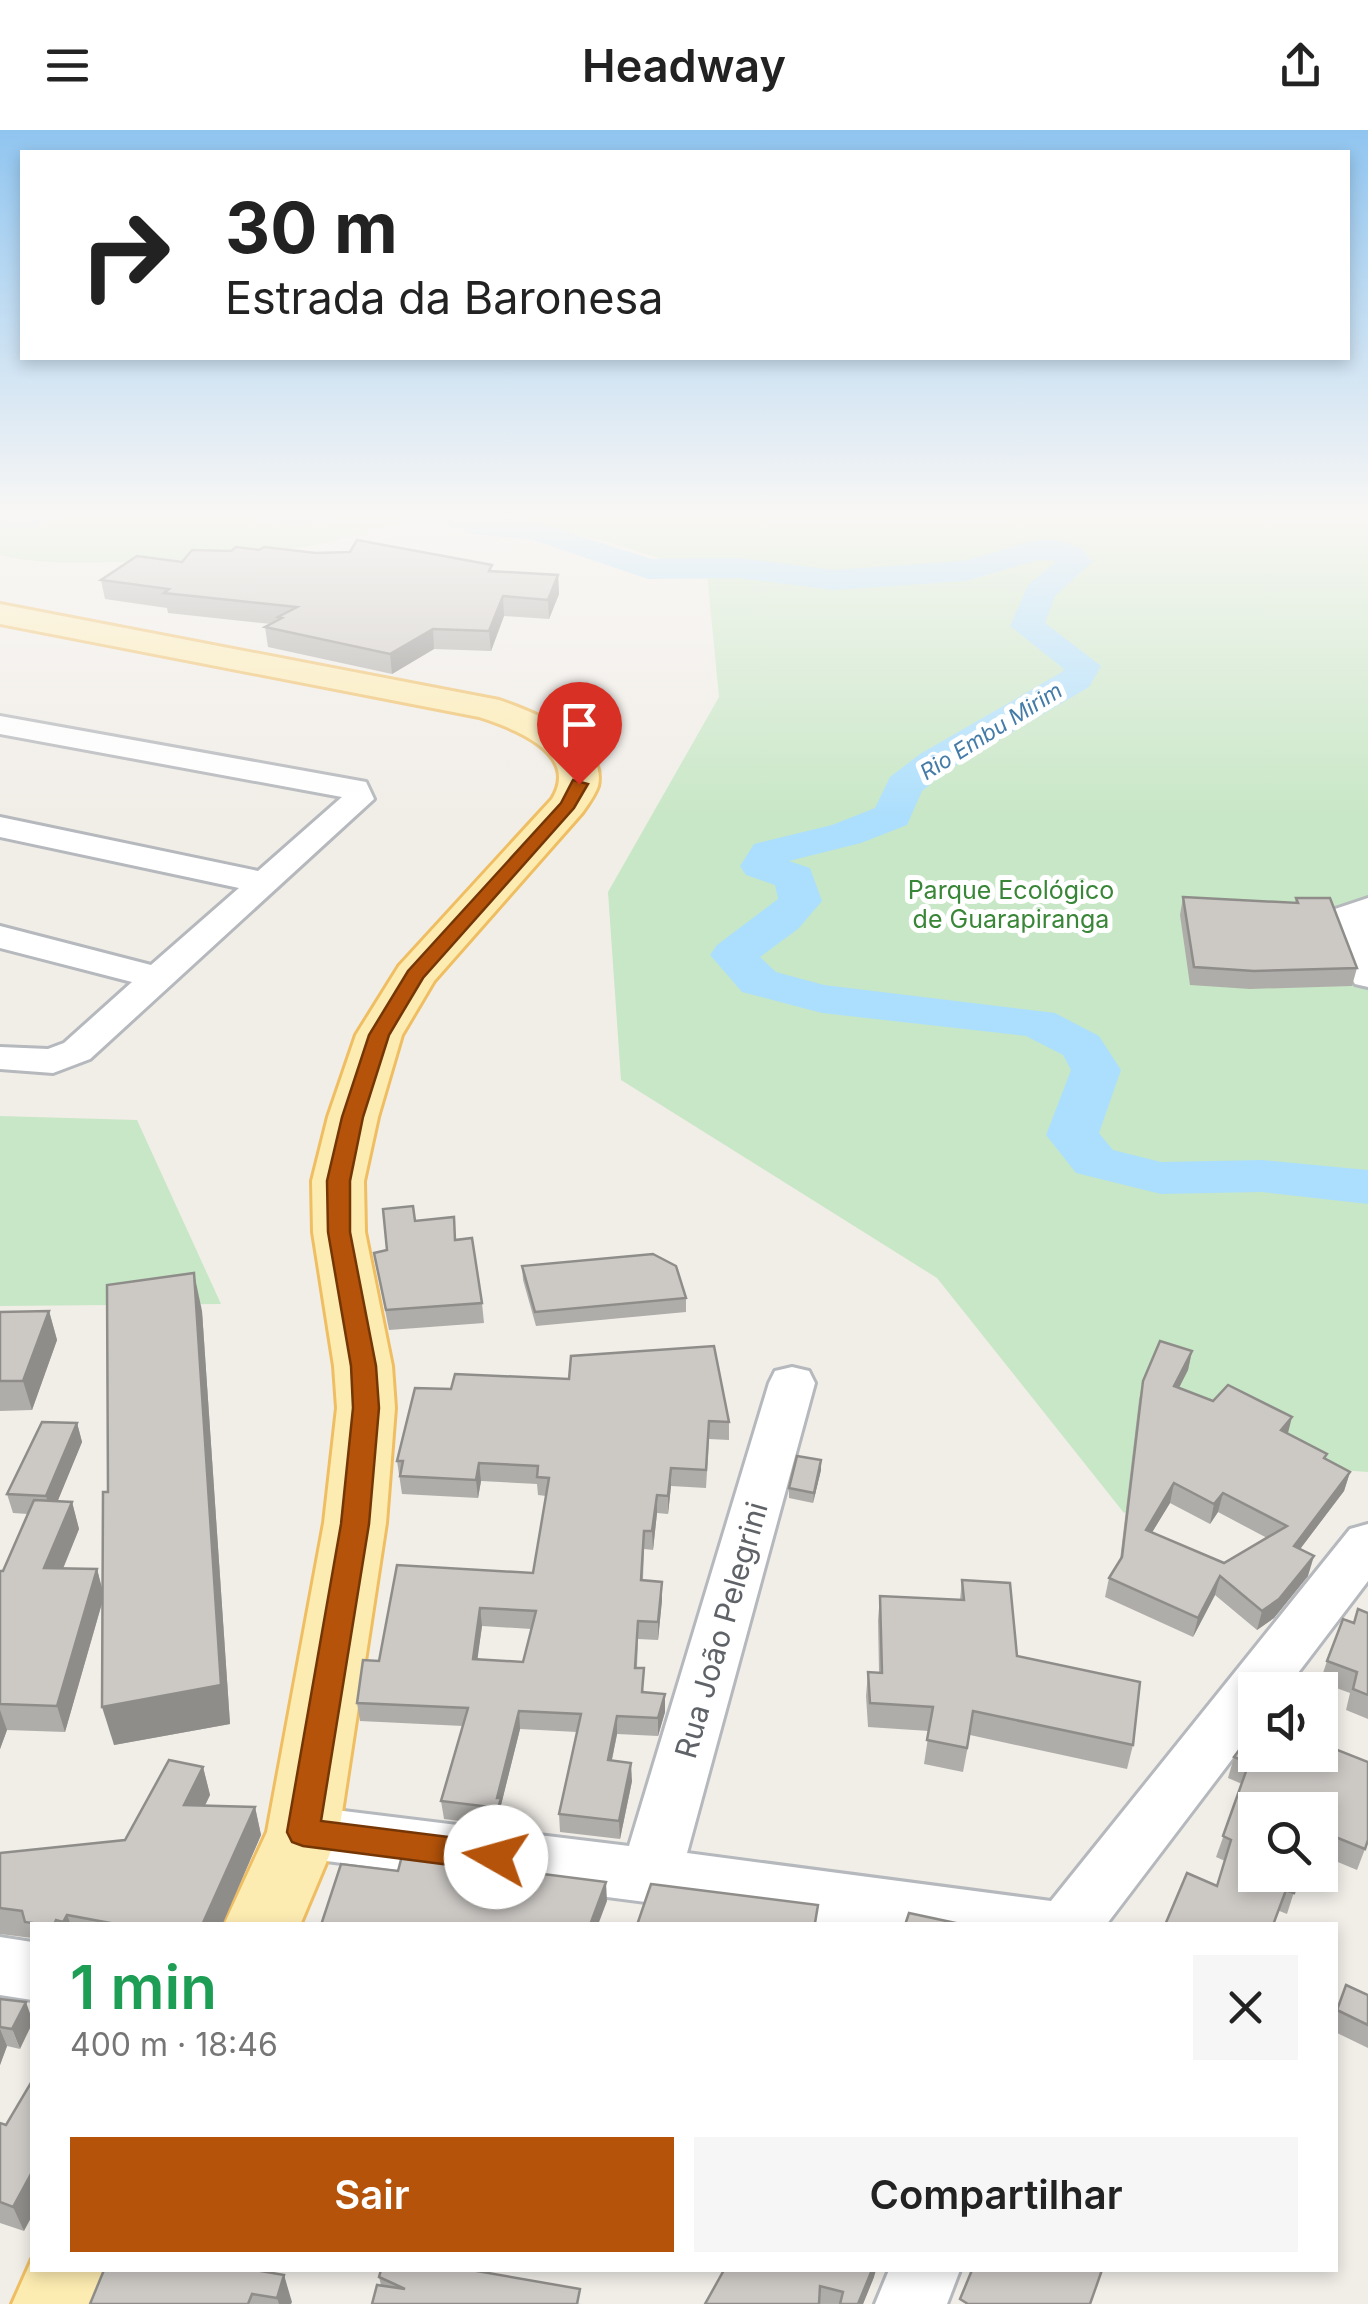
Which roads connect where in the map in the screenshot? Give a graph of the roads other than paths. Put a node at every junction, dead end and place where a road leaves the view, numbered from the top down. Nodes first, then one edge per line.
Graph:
1 (2, 614) edge
2 (0, 725) edge
3 (0, 827) edge
4 (265, 883) junction
5 (1368, 908) edge
6 (0, 937) edge
7 (1368, 976) edge
8 (159, 978) junction
9 (0, 1058) edge
10 (792, 1382) dead end
11 (1368, 1543) edge
12 (303, 1832) junction
13 (650, 1877) junction
14 (263, 1922) edge
15 (1018, 1922) edge
16 (1071, 1922) edge
17 (0, 1966) edge
18 (30, 1972) edge
19 (74, 2272) edge
20 (924, 2272) edge
21 (56, 2304) edge
22 (911, 2304) edge

1 - 12 main road
2 - 4 street
3 - 4 street
4 - 8 street
5 - 7 street
6 - 8 street
8 - 9 street
10 - 13 street, Rua João Pelegrini
11 - 16 street
12 - 13 street
12 - 14 main road
13 - 15 street
17 - 18 street
19 - 21 main road
20 - 22 street

